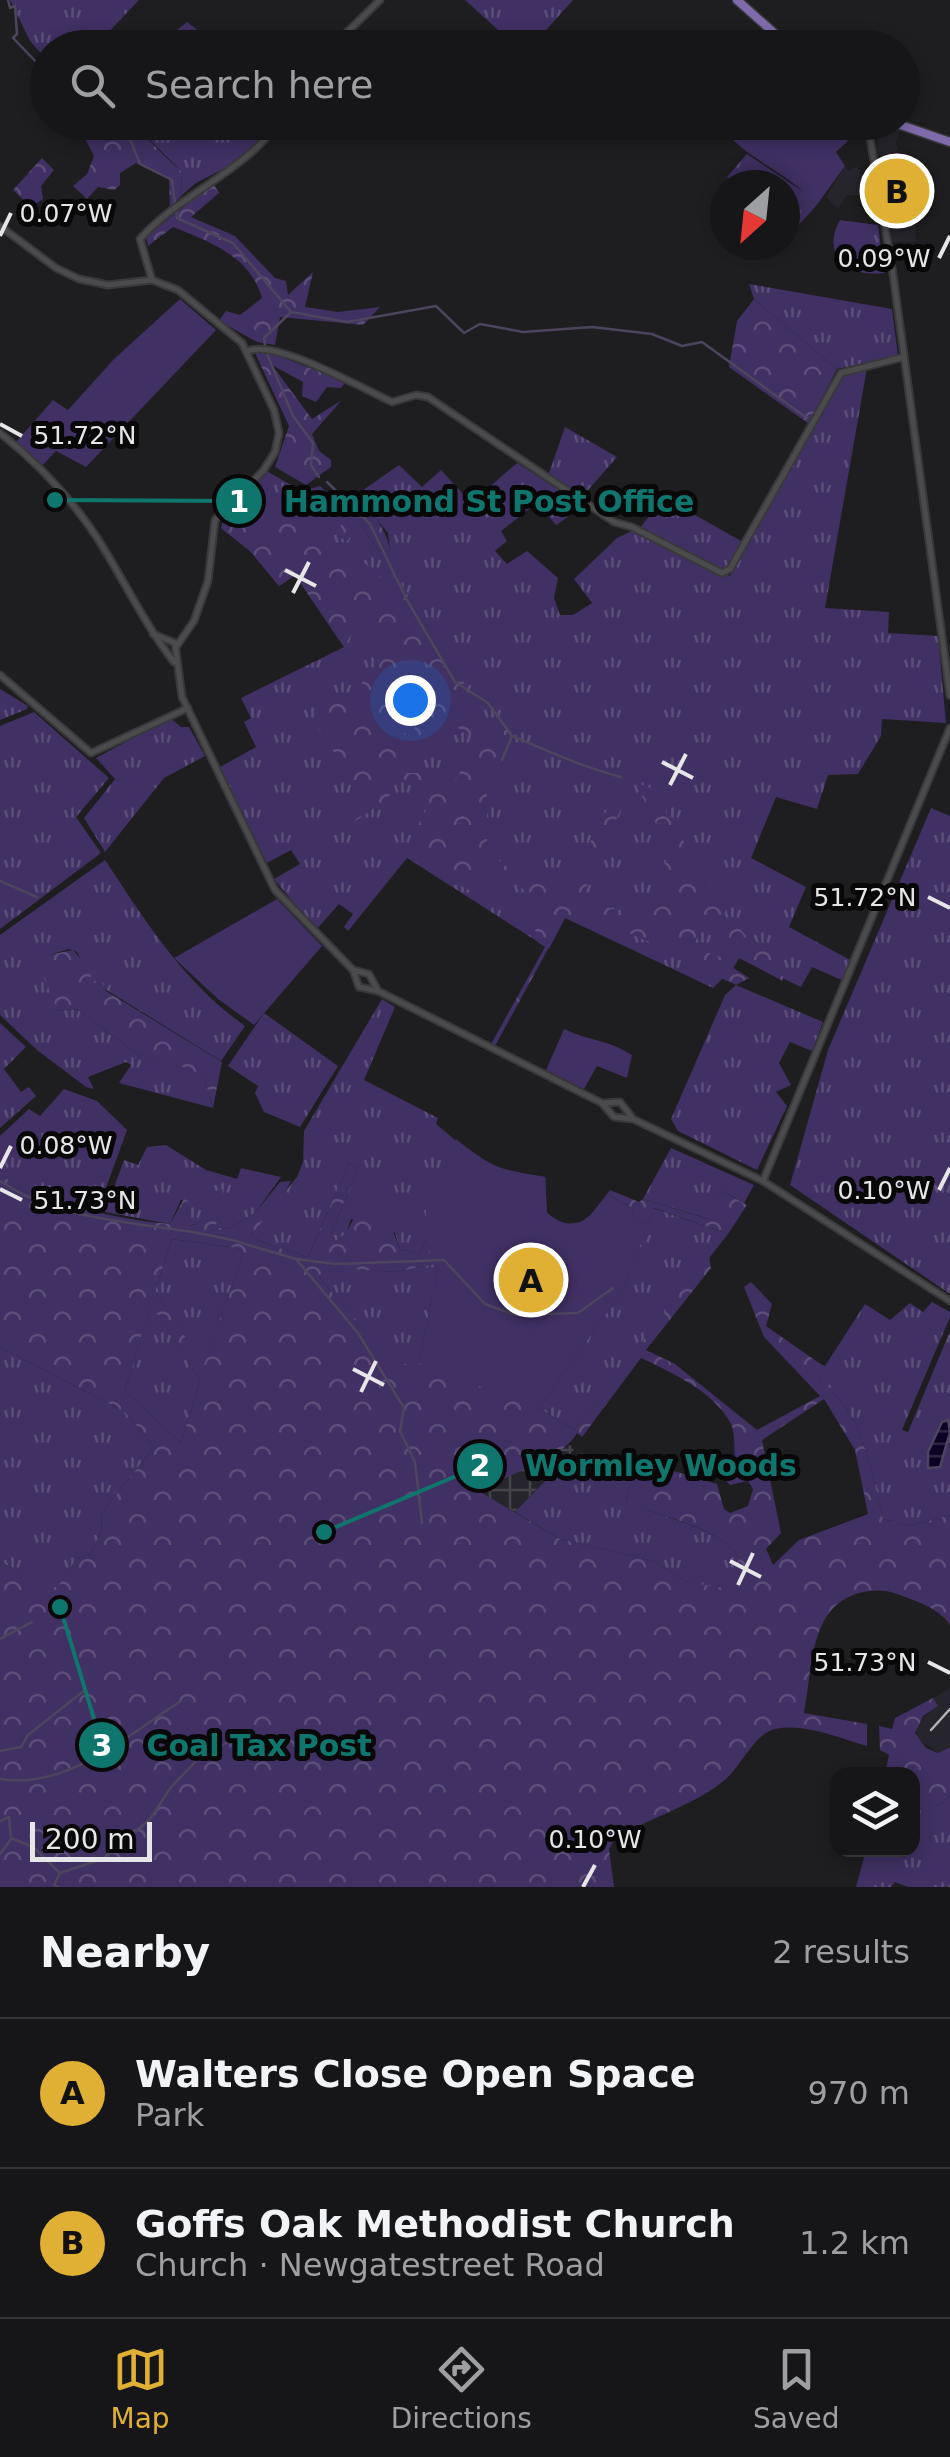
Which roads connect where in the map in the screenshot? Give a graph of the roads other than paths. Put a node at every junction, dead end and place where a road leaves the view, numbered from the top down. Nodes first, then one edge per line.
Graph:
1 (380, 0) edge
2 (737, 0) edge
3 (349, 30) edge
4 (771, 30) edge
5 (920, 132) edge
6 (261, 140) edge
7 (870, 140) edge
8 (950, 142) edge
9 (0, 226) edge
10 (152, 280) junction
11 (248, 352) junction
12 (904, 357) junction
13 (0, 433) edge
14 (153, 634) junction
15 (184, 634) junction
16 (168, 640) junction
17 (175, 649) junction
18 (165, 652) junction
19 (174, 662) junction
20 (0, 675) edge
21 (950, 696) edge
22 (188, 708) junction
23 (950, 728) edge
24 (352, 970) junction
25 (363, 973) junction
26 (356, 979) junction
27 (370, 986) junction
28 (611, 1107) junction
29 (624, 1113) junction
30 (763, 1181) junction
31 (950, 1300) edge

1 - 3 street
2 - 4 main road
5 - 8 main road
6 - 10 street
7 - 12 street
9 - 10 street
10 - 11 street
11 - 12 street
11 - 15 street
12 - 21 street
13 - 14 street
14 - 16 street
14 - 18 street
15 - 16 street
15 - 17 street
16 - 17 street
16 - 18 street
17 - 18 street
17 - 19 street
18 - 19 street
19 - 22 street
20 - 22 street
22 - 24 street
23 - 30 street
24 - 25 street
24 - 26 street
25 - 26 street
25 - 27 street
26 - 27 street
27 - 28 street
28 - 29 street
28 - 29 street
29 - 30 street
30 - 31 street

